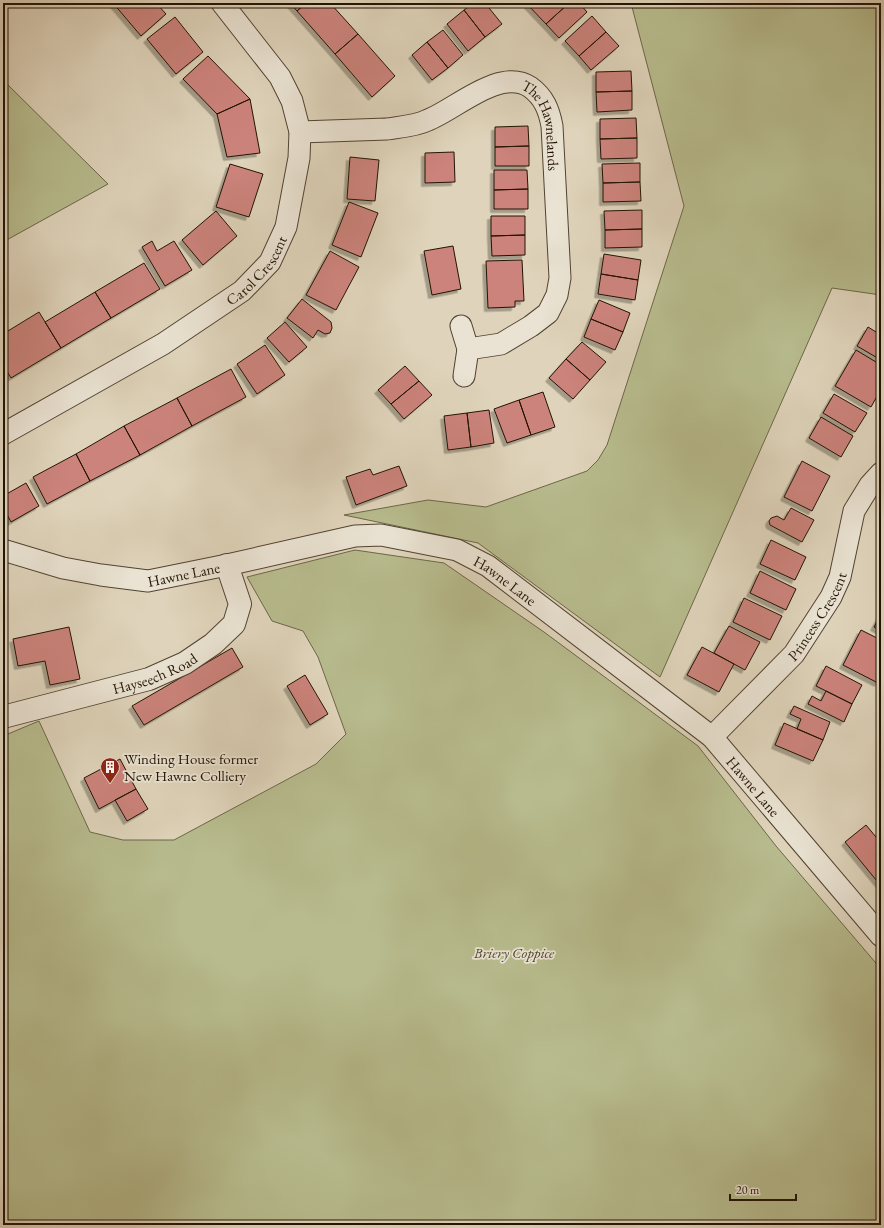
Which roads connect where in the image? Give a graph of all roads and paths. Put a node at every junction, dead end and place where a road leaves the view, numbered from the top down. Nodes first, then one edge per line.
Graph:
1 (222, 3) edge
2 (300, 132) junction
3 (461, 326) dead end
4 (468, 349) junction
5 (464, 376) dead end
6 (3, 434) edge
7 (881, 473) edge
8 (3, 550) edge
9 (227, 565) junction
10 (3, 717) edge
11 (712, 737) junction
12 (881, 936) edge

1 - 2 street, Carol Crescent
2 - 4 street, The Hawnelands
2 - 6 street, Carol Crescent
3 - 4 street
4 - 5 street
7 - 11 street, Princess Crescent
8 - 9 street, Hawne Lane
9 - 10 street, Hayseech Road
9 - 11 street, Hawne Lane
11 - 12 street, Hawne Lane

